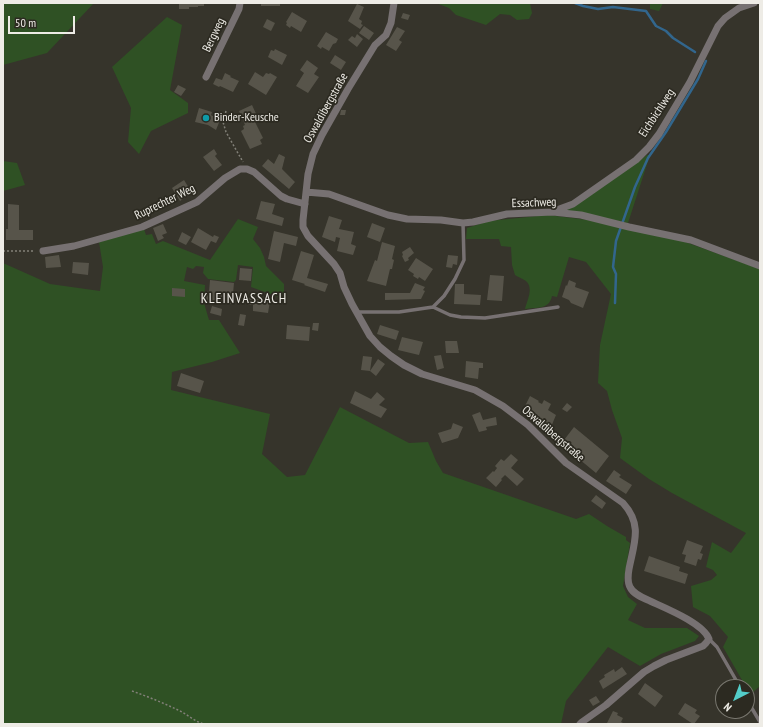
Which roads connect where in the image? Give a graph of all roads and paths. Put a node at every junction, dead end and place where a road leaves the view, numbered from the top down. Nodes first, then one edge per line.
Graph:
1 (240, 3) edge
2 (394, 3) edge
3 (754, 3) edge
4 (206, 77) dead end
5 (226, 111) dead end
6 (247, 169) junction
7 (306, 192) junction
8 (305, 204) junction
9 (553, 212) junction
10 (463, 223) junction
11 (3, 251) edge
12 (43, 251) joint
13 (760, 266) edge
14 (433, 307) junction
15 (558, 307) dead end
16 (357, 312) junction
17 (709, 639) junction
18 (735, 679) edge
19 (132, 691) dead end
20 (204, 724) edge
21 (580, 724) edge

1 - 4 street, Bergweg
2 - 7 street, Oswaldibergstraße
3 - 9 street, Eichbichlweg
5 - 6 path
6 - 8 street
6 - 12 street, Ruprechter Weg
7 - 8 street, Oswaldibergstraße
7 - 10 street, Essachweg
8 - 16 street, Oswaldibergstraße
9 - 10 street, Essachweg
9 - 13 street, Essachweg
10 - 14 lane
11 - 12 path
14 - 15 lane
14 - 16 lane
16 - 17 street, Oswaldibergstraße
17 - 18 lane, Oswaldibergstraße
17 - 21 street
19 - 20 path

